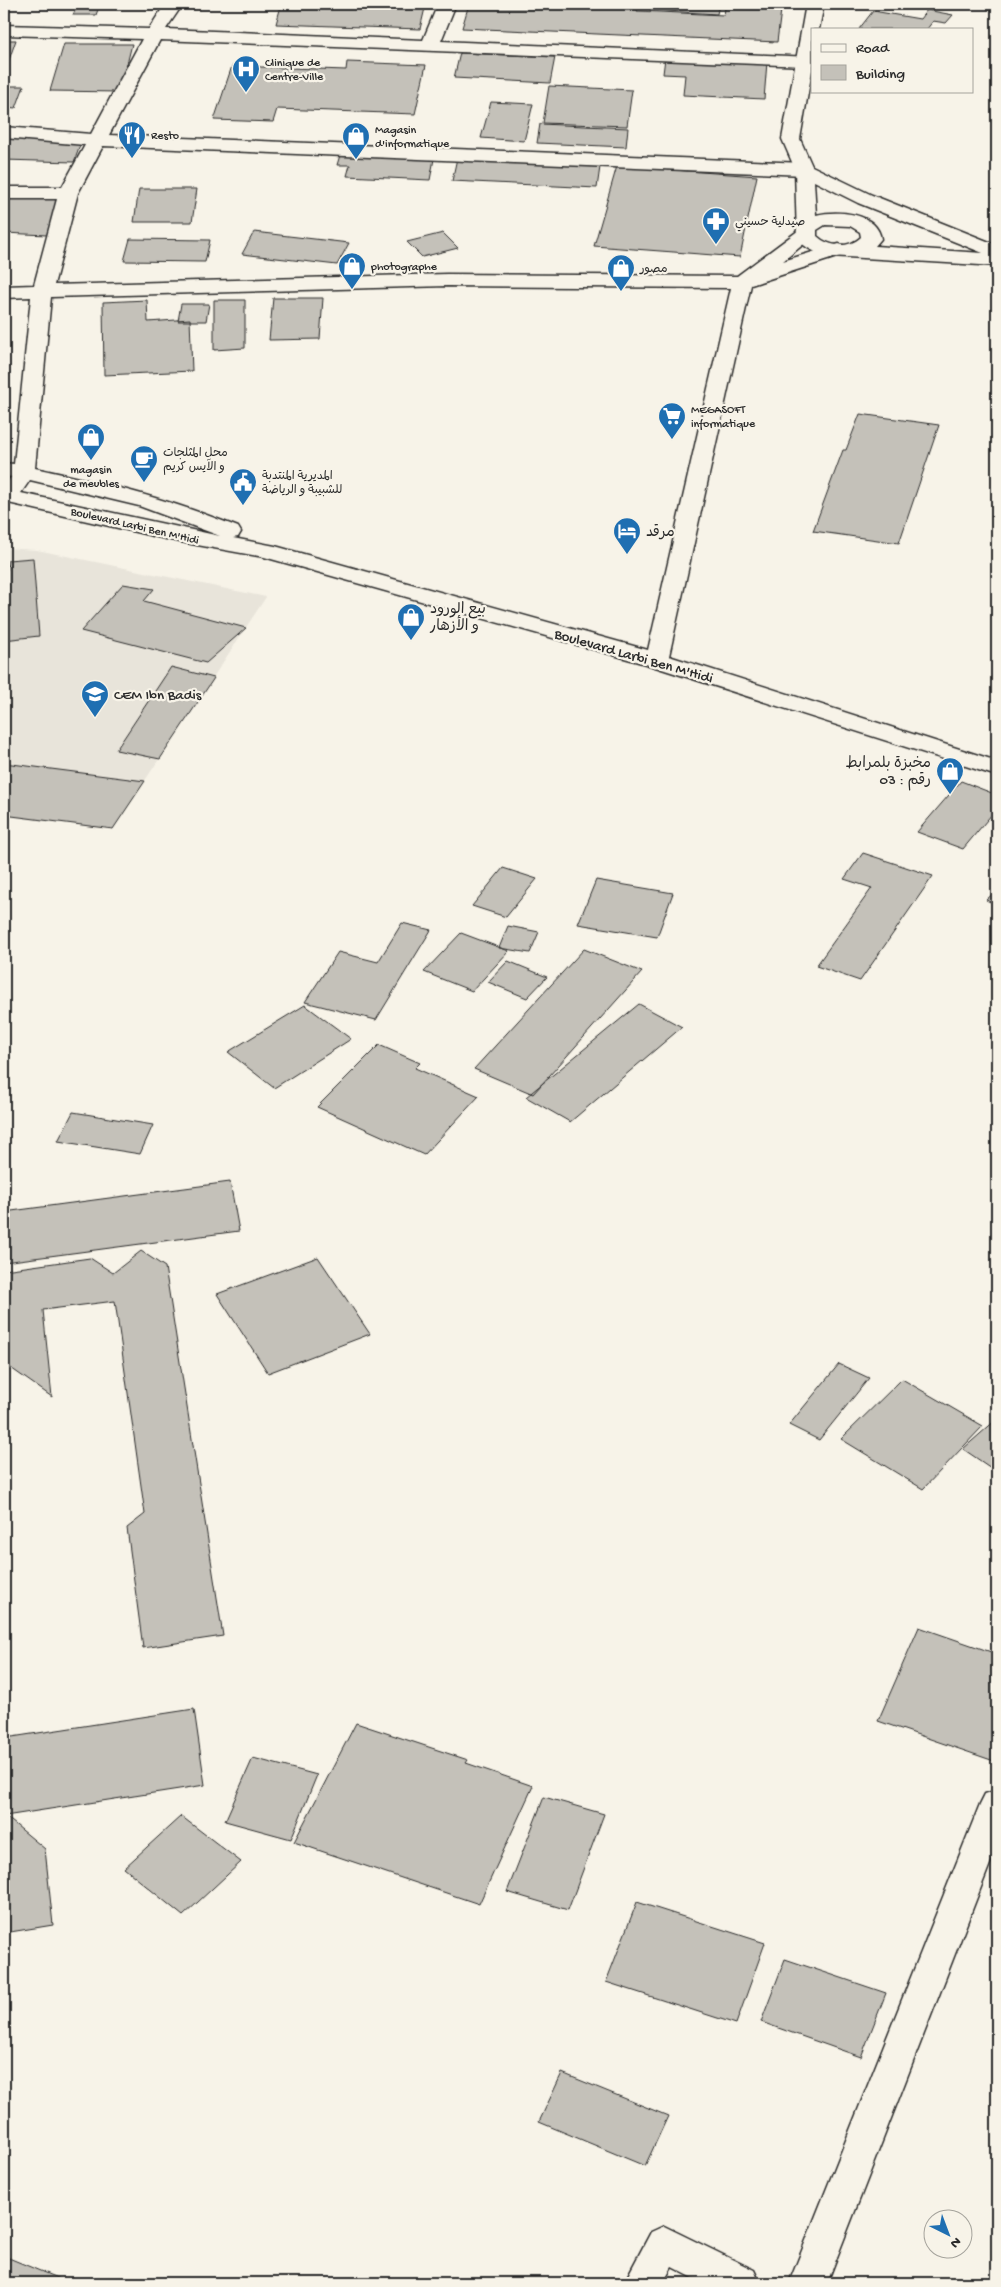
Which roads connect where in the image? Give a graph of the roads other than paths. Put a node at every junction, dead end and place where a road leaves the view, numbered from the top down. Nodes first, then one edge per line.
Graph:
1 (174, 4) edge
2 (447, 4) edge
3 (815, 4) edge
4 (4, 30) edge
5 (154, 34) junction
6 (430, 45) junction
7 (805, 61) junction
8 (4, 132) edge
9 (96, 140) junction
10 (804, 169) junction
11 (4, 193) edge
12 (68, 193) junction
13 (861, 224) junction
14 (807, 231) junction
15 (845, 250) junction
16 (997, 252) edge
17 (997, 256) edge
18 (997, 260) edge
19 (742, 282) junction
20 (42, 291) junction
21 (4, 292) edge
22 (14, 471) edge
23 (6, 496) edge
24 (267, 551) junction
25 (657, 660) junction
26 (997, 769) edge
27 (997, 1804) edge
28 (644, 2283) edge
29 (741, 2283) edge
30 (808, 2283) edge

1 - 5 street
2 - 6 street
3 - 7 street
4 - 5 street
5 - 6 street
5 - 9 street
6 - 7 street
7 - 10 street
8 - 9 street
9 - 10 street
9 - 12 street
10 - 14 street
10 - 16 street
11 - 12 street
12 - 20 street
13 - 14 street
13 - 15 street
13 - 17 street
14 - 15 street
14 - 19 street
15 - 18 street
15 - 19 street
19 - 20 street
19 - 25 street
20 - 21 street
20 - 22 street
22 - 23 street
22 - 24 street, Boulevard Larbi Ben M'Hidi
23 - 24 street, Boulevard Larbi Ben M'Hidi
24 - 25 street, Boulevard Larbi Ben M'Hidi
25 - 26 street, Boulevard Larbi Ben M'Hidi
27 - 30 street
28 - 29 street

